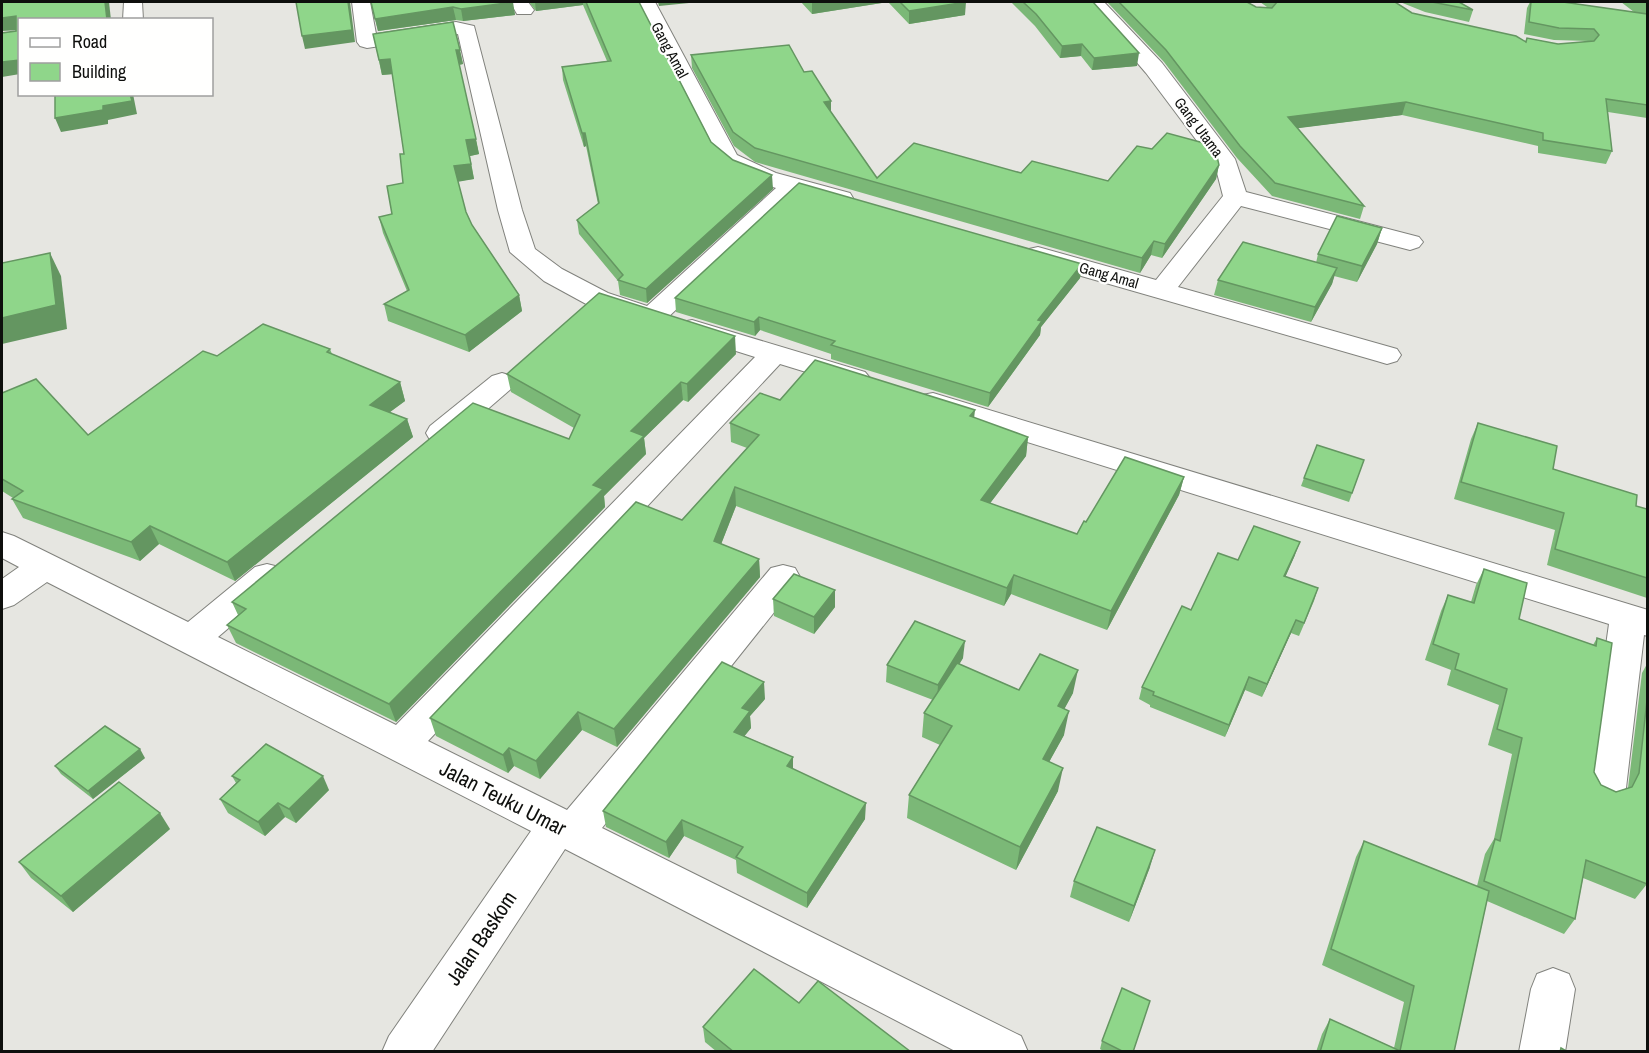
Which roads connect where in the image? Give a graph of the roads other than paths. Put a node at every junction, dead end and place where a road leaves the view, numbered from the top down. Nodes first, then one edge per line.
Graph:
1 (133, 2) edge
2 (361, 2) edge
3 (645, 2) edge
4 (1094, 2) edge
5 (134, 18) edge
6 (794, 185) junction
7 (1235, 197) junction
8 (863, 204) edge
9 (1410, 242) dead end
10 (1013, 248) edge
11 (1162, 290) junction
12 (653, 316) junction
13 (775, 353) junction
14 (1387, 355) dead end
15 (502, 382) dead end
16 (878, 385) edge
17 (912, 395) edge
18 (419, 450) edge
19 (2, 544) edge
20 (291, 556) edge
21 (783, 577) dead end
22 (22, 582) edge
23 (1638, 620) edge
24 (191, 639) junction
25 (400, 746) junction
26 (1606, 788) edge
27 (565, 829) junction
28 (1553, 989) dead end
29 (405, 1052) edge
30 (1005, 1052) edge
31 (1542, 1052) edge

1 - 5 street
2 - 12 street
3 - 6 street, Gang Amal
4 - 7 street, Gang Utama
6 - 8 street, Gang Amal
6 - 12 street
7 - 9 street
7 - 11 street
10 - 11 street, Gang Amal
11 - 14 street, Gang Amal
12 - 13 street
13 - 16 street
13 - 25 street
15 - 18 street
17 - 23 street
19 - 22 street, Jalan Teuku Umar
20 - 24 street
21 - 27 street, Jalan Baskom
22 - 24 street, Jalan Teuku Umar
23 - 26 street
24 - 25 street, Jalan Teuku Umar
25 - 27 street, Jalan Teuku Umar
27 - 29 street, Jalan Baskom
27 - 30 street, Jalan Teuku Umar
28 - 31 street

